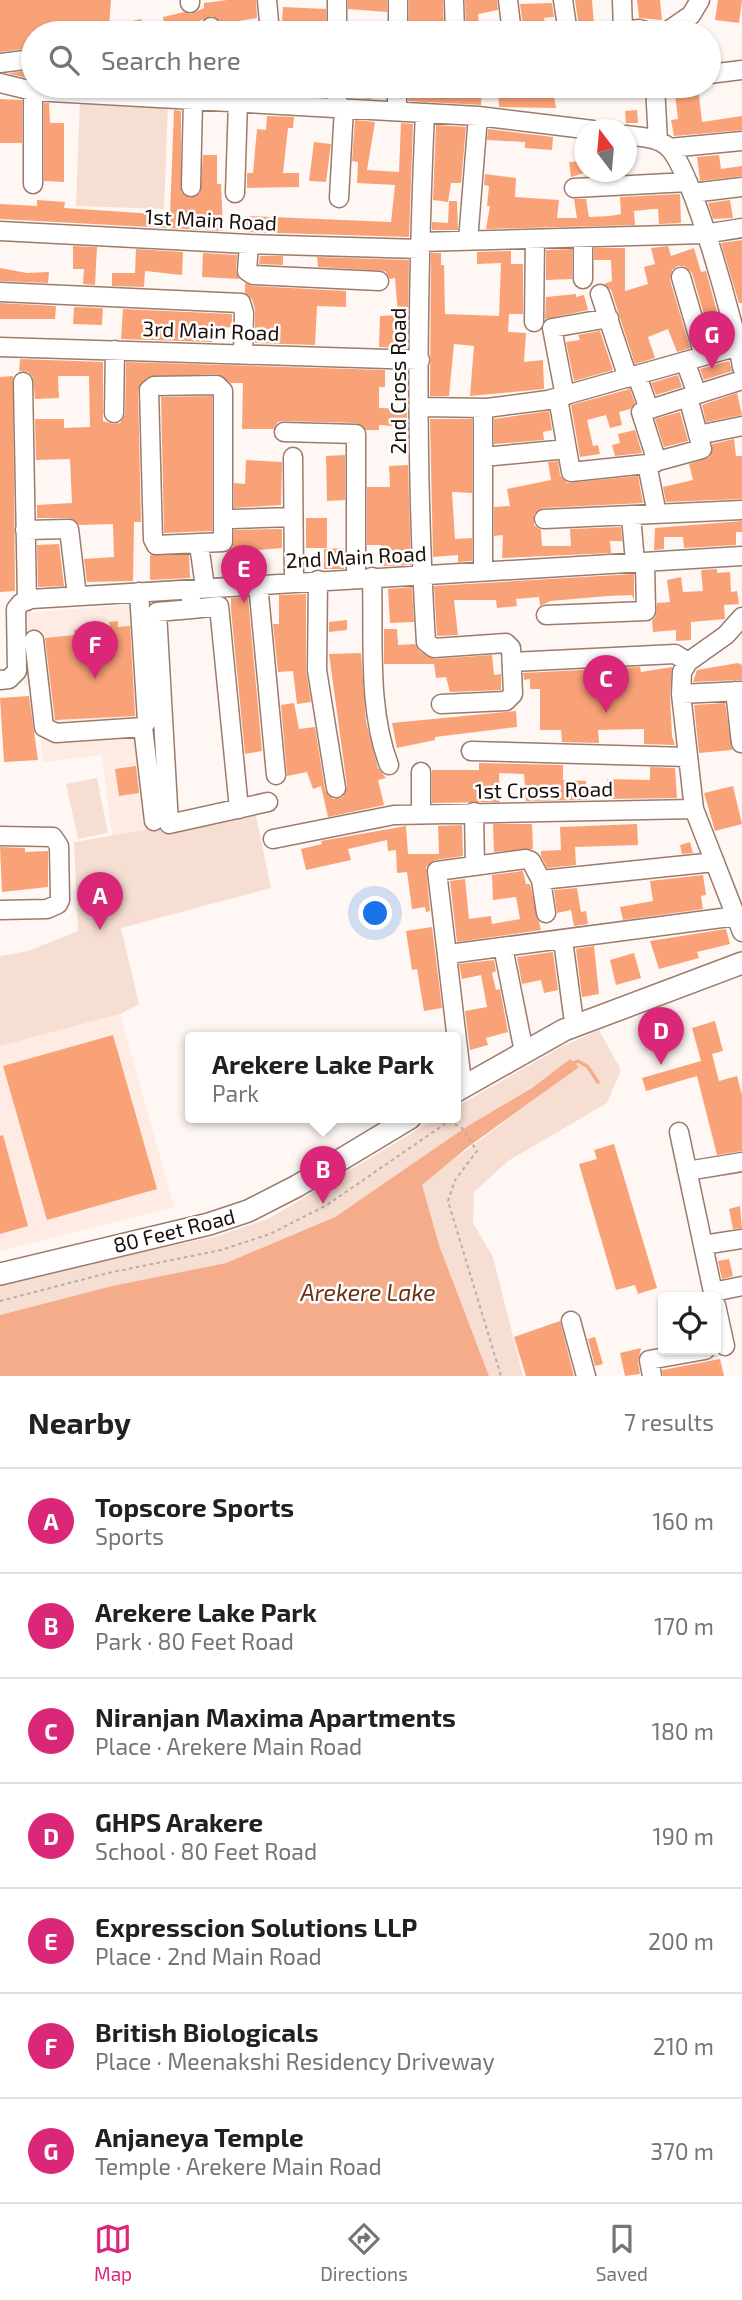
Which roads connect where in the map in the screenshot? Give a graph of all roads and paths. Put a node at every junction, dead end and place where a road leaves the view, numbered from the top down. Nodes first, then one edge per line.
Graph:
1 (267, 0) edge
2 (337, 0) edge
3 (398, 0) edge
4 (454, 0) edge
5 (508, 0) edge
6 (563, 0) edge
7 (622, 0) edge
8 (700, 0) edge
9 (269, 21) edge
10 (337, 21) edge
11 (398, 21) edge
12 (455, 21) edge
13 (511, 21) edge
14 (566, 21) edge
15 (623, 21) edge
16 (682, 21) edge
17 (21, 60) edge
18 (0, 63) edge
19 (742, 70) edge
20 (721, 73) edge
21 (0, 83) edge
22 (21, 88) edge
23 (33, 98) edge
24 (157, 98) edge
25 (198, 98) edge
26 (226, 98) edge
27 (275, 98) edge
28 (339, 98) edge
29 (397, 98) edge
30 (657, 98) edge
31 (193, 100) junction
32 (238, 102) junction
33 (276, 104) junction
34 (341, 108) junction
35 (397, 111) junction
36 (425, 113) junction
37 (478, 116) junction
38 (574, 128) edge
39 (637, 138) edge
40 (742, 141) edge
41 (664, 145) junction
42 (33, 184) dead end
43 (191, 187) dead end
44 (690, 187) junction
45 (742, 187) edge
46 (574, 188) dead end
47 (235, 193) dead end
48 (339, 198) dead end
49 (742, 228) edge
50 (0, 231) edge
51 (704, 234) junction
52 (583, 238) junction
53 (535, 239) junction
54 (468, 241) junction
55 (249, 244) junction
56 (419, 246) junction
57 (681, 277) dead end
58 (583, 279) dead end
59 (379, 281) dead end
60 (0, 292) edge
61 (600, 294) dead end
62 (735, 307) edge
63 (608, 318) junction
64 (534, 321) dead end
65 (0, 346) edge
66 (738, 346) junction
67 (115, 350) junction
68 (243, 354) junction
69 (704, 356) junction
70 (420, 360) junction
71 (685, 361) junction
72 (742, 367) edge
73 (633, 377) junction
74 (742, 380) edge
75 (23, 382) dead end
76 (692, 396) junction
77 (562, 397) junction
78 (420, 407) junction
79 (483, 408) junction
80 (649, 409) junction
81 (114, 413) dead end
82 (742, 426) edge
83 (284, 432) dead end
84 (698, 435) junction
85 (568, 449) junction
86 (293, 457) dead end
87 (483, 457) junction
88 (652, 463) junction
89 (742, 510) edge
90 (657, 514) junction
91 (631, 516) junction
92 (293, 517) junction
93 (232, 519) dead end
94 (544, 519) dead end
95 (25, 530) junction
96 (200, 545) junction
97 (742, 556) edge
98 (640, 562) junction
99 (483, 571) junction
100 (422, 574) junction
101 (364, 578) junction
102 (318, 580) junction
103 (294, 582) junction
104 (258, 584) junction
105 (194, 589) junction
106 (139, 592) junction
107 (77, 596) junction
108 (27, 601) junction
109 (190, 609) junction
110 (546, 615) dead end
111 (742, 617) edge
112 (34, 640) dead end
113 (512, 662) junction
114 (688, 662) junction
115 (17, 671) junction
116 (35, 671) junction
117 (0, 680) edge
118 (738, 691) edge
119 (681, 694) junction
120 (441, 704) dead end
121 (142, 727) junction
122 (741, 743) edge
123 (471, 751) dead end
124 (688, 757) junction
125 (389, 765) dead end
126 (421, 772) dead end
127 (276, 775) dead end
128 (336, 788) dead end
129 (268, 802) dead end
130 (239, 808) junction
131 (694, 809) junction
132 (474, 813) junction
133 (422, 814) junction
134 (155, 821) dead end
135 (0, 836) edge
136 (273, 839) dead end
137 (715, 862) junction
138 (475, 865) junction
139 (541, 880) junction
140 (0, 910) edge
141 (546, 914) dead end
142 (740, 924) edge
143 (563, 940) junction
144 (503, 947) junction
145 (742, 950) edge
146 (449, 954) junction
147 (742, 963) edge
148 (573, 1015) junction
149 (455, 1032) edge
150 (522, 1047) junction
151 (461, 1078) edge
152 (380, 1123) edge
153 (400, 1123) edge
154 (462, 1128) dead end
155 (678, 1132) dead end
156 (345, 1150) junction
157 (742, 1161) edge
158 (687, 1171) junction
159 (742, 1239) edge
160 (703, 1245) junction
161 (0, 1260) edge
162 (0, 1274) edge
163 (742, 1286) edge
164 (713, 1292) edge
165 (721, 1295) edge
166 (571, 1321) dead end
167 (721, 1324) edge
168 (727, 1346) edge
169 (677, 1355) edge
170 (501, 1376) edge
171 (586, 1376) edge
172 (652, 1376) edge

1 - 9 street
2 - 10 street
3 - 11 street
4 - 12 street
5 - 13 street
6 - 14 street
7 - 15 street
8 - 16 street
17 - 18 street
19 - 20 street
21 - 22 street
23 - 42 street
24 - 31 street
25 - 31 street
26 - 32 street
27 - 33 street
28 - 34 street
29 - 35 street
30 - 41 street
31 - 43 street
32 - 33 street
32 - 47 street
33 - 34 street
34 - 35 street
34 - 48 street
35 - 36 street
36 - 37 street
36 - 56 street, 2nd Cross Road
37 - 38 street
37 - 54 street
39 - 41 street
40 - 41 street
41 - 44 street
44 - 45 street
44 - 46 street
44 - 51 street
49 - 51 street, 1st Main Road
50 - 55 street, 1st Main Road
51 - 52 street, 1st Main Road
51 - 62 street
52 - 53 street, 1st Main Road
52 - 58 street
53 - 54 street, 1st Main Road
53 - 64 street
54 - 56 street, 1st Main Road
55 - 56 street, 1st Main Road
55 - 59 street
56 - 70 street, 2nd Cross Road
57 - 69 street
60 - 68 street
61 - 63 street
62 - 66 street
63 - 73 street
63 - 77 street
65 - 67 street, 3rd Main Road
66 - 69 street
66 - 72 street
67 - 68 street, 3rd Main Road
67 - 81 street
68 - 70 street, 3rd Main Road
69 - 71 street
70 - 78 street, 2nd Cross Road
71 - 73 street
71 - 76 street
73 - 77 street
73 - 80 street
74 - 76 street
75 - 95 street
76 - 80 street
76 - 84 street
77 - 79 street
77 - 85 street
78 - 79 street
78 - 100 street, 2nd Cross Road
79 - 87 street
80 - 88 street
82 - 84 street
83 - 101 street
84 - 88 street
85 - 87 street
85 - 88 street
86 - 92 street
87 - 99 street
88 - 90 street
89 - 90 street
90 - 91 street
91 - 94 street
91 - 98 street
92 - 93 street
92 - 103 street
95 - 107 street
95 - 108 street
96 - 96 street
96 - 105 street
97 - 98 street, 2nd Main Road
98 - 99 street, 2nd Main Road
98 - 110 street
99 - 100 street, 2nd Main Road
100 - 101 street, 2nd Main Road
100 - 113 street, 2nd Cross Road
101 - 102 street, 2nd Main Road
101 - 125 street
102 - 103 street, 2nd Main Road
102 - 128 street
103 - 104 street, 2nd Main Road
104 - 105 street, 2nd Main Road
104 - 127 street
105 - 106 street, 2nd Main Road
105 - 109 street
106 - 107 street, 2nd Main Road
106 - 121 street
107 - 108 street, 2nd Main Road
108 - 115 street
109 - 130 street
109 - 130 street
111 - 114 street
112 - 116 street
113 - 114 street
113 - 120 street
114 - 119 street
115 - 116 street
115 - 117 street
116 - 121 street
118 - 119 street
118 - 122 street
119 - 124 street
121 - 134 street
123 - 124 street
124 - 131 street
126 - 133 street
129 - 130 street
131 - 132 street, 1st Cross Road
131 - 137 street
132 - 133 street, 1st Cross Road
132 - 138 street
133 - 136 street, 1st Cross Road
135 - 140 street
137 - 139 street
137 - 142 street
138 - 139 street
138 - 146 street
139 - 141 street
142 - 143 street
143 - 144 street
143 - 148 street
144 - 146 street
144 - 150 street
145 - 148 main road
146 - 149 street
147 - 150 main road
148 - 150 main road
150 - 151 main road
152 - 156 main road, 80 Feet Road
153 - 156 main road, 80 Feet Road
154 - 170 path
155 - 158 street
156 - 161 main road, 80 Feet Road
156 - 162 main road, 80 Feet Road
157 - 158 street
158 - 160 street
159 - 160 street
160 - 164 street
163 - 165 street
166 - 171 street
167 - 168 street
169 - 172 street

